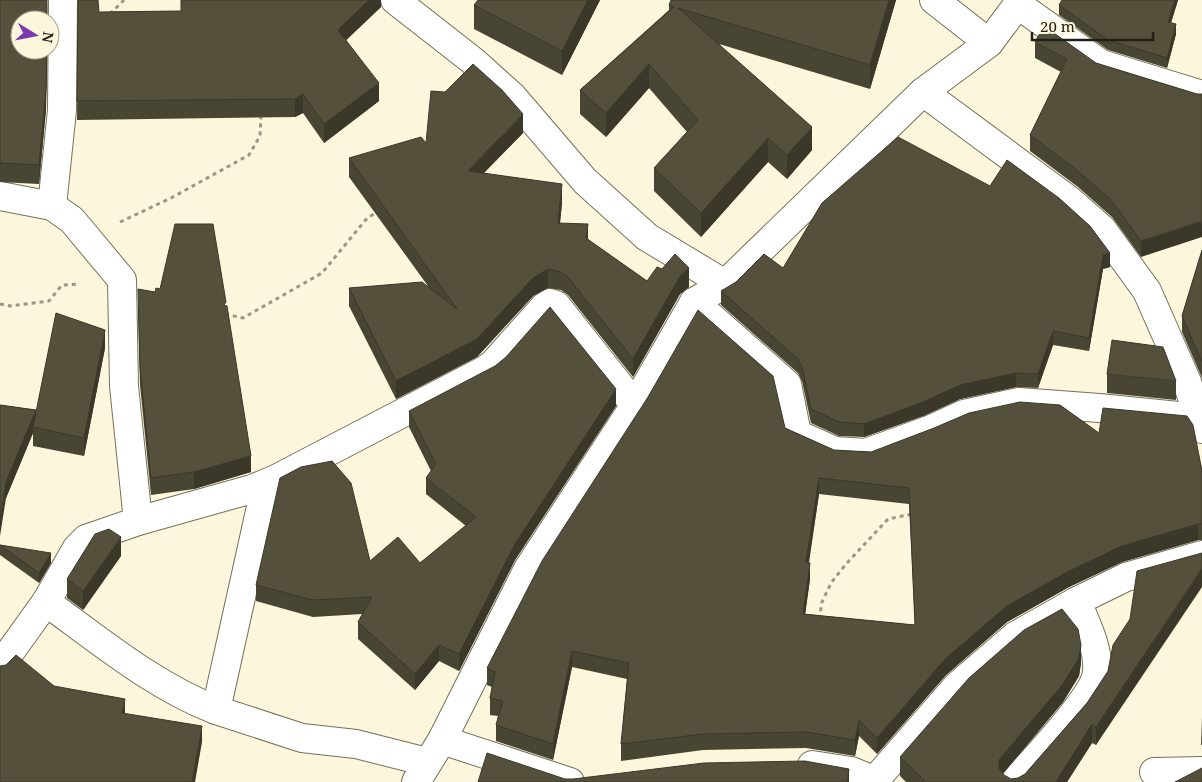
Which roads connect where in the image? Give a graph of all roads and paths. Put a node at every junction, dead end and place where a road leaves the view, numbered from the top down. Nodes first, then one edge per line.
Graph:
1 (63, 0) edge
2 (395, 0) edge
3 (934, 0) edge
4 (1019, 2) edge
5 (989, 43) junction
6 (923, 92) junction
7 (1202, 95) edge
8 (262, 109) edge
9 (0, 196) edge
10 (52, 206) junction
11 (386, 209) edge
12 (87, 238) junction
13 (122, 280) junction
14 (725, 284) junction
15 (694, 302) junction
16 (0, 304) edge
17 (224, 313) edge
18 (635, 405) junction
19 (1200, 424) edge
20 (266, 484) junction
21 (915, 514) edge
22 (138, 520) junction
23 (1202, 555) edge
24 (1077, 601) junction
25 (46, 602) junction
26 (819, 620) edge
27 (0, 666) edge
28 (216, 710) junction
29 (442, 740) junction
30 (787, 765) edge
31 (1202, 771) edge
32 (422, 772) edge
33 (1154, 772) dead end
34 (579, 781) edge
35 (877, 781) edge
36 (1014, 782) edge

1 - 10 street
2 - 14 street
3 - 5 street
4 - 5 street
4 - 7 street
5 - 6 street
6 - 14 street
6 - 19 street
8 - 12 path
9 - 10 street
10 - 12 street
11 - 17 path
12 - 13 street
13 - 16 path
13 - 22 street
14 - 15 street
15 - 18 street
15 - 19 street
18 - 20 street
18 - 29 street
20 - 22 street
20 - 28 street
21 - 26 path
22 - 25 street
23 - 24 street
24 - 35 street
24 - 36 street
25 - 27 street
25 - 28 street
28 - 32 street
29 - 32 street
29 - 34 street
30 - 35 street
31 - 33 street

